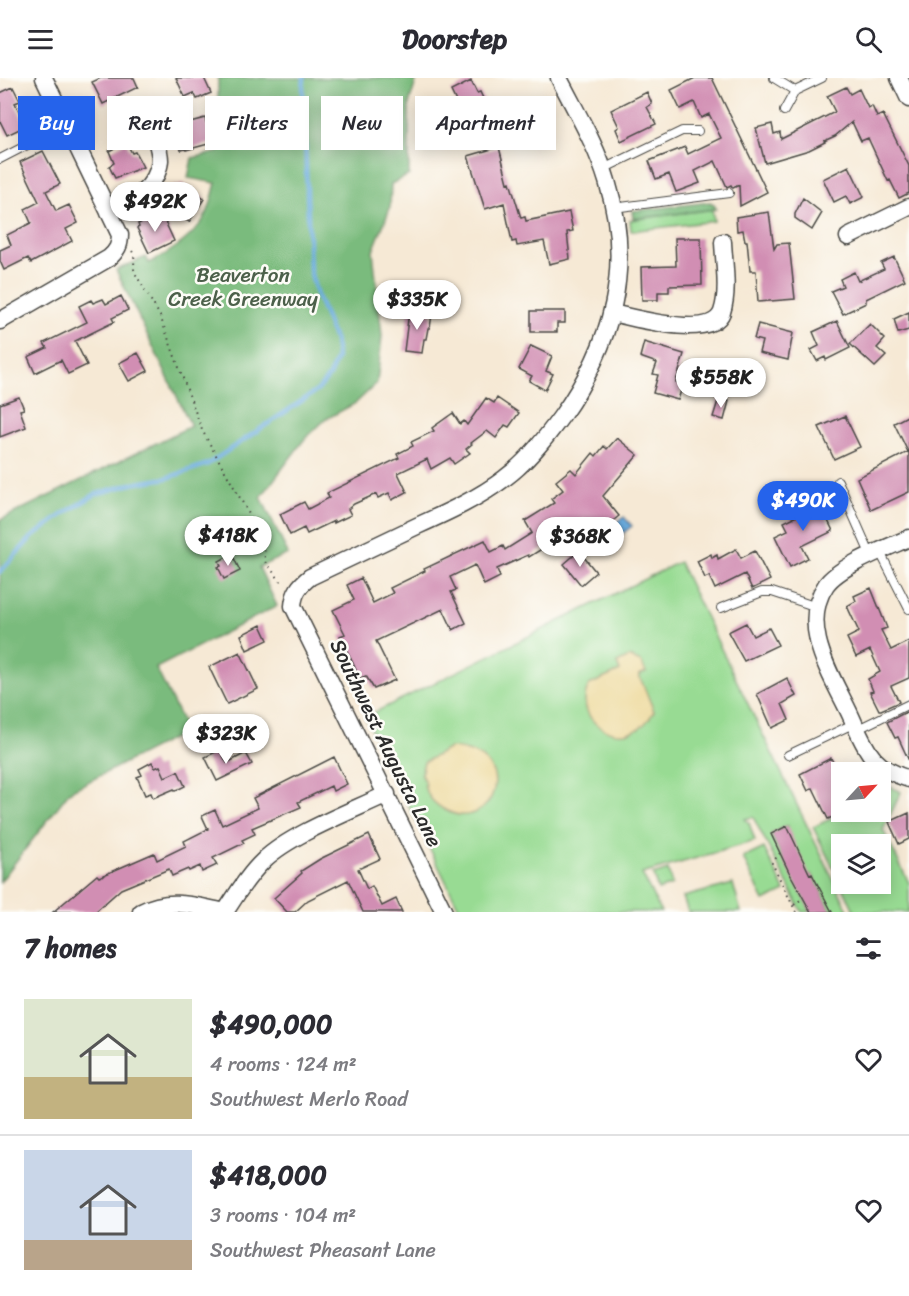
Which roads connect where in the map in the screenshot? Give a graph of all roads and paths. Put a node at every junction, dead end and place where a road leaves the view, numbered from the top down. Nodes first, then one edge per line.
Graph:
1 (44, 78) edge
2 (559, 78) edge
3 (774, 78) edge
4 (822, 78) edge
5 (899, 78) edge
6 (795, 91) junction
7 (52, 96) edge
8 (909, 99) edge
9 (784, 111) dead end
10 (699, 131) dead end
11 (18, 150) edge
12 (78, 150) edge
13 (158, 150) edge
14 (0, 159) edge
15 (603, 169) junction
16 (729, 193) dead end
17 (909, 207) edge
18 (613, 208) junction
19 (109, 213) junction
20 (848, 237) dead end
21 (723, 242) dead end
22 (134, 264) dead end
23 (612, 313) junction
24 (0, 321) edge
25 (838, 481) dead end
26 (909, 538) edge
27 (875, 554) junction
28 (289, 589) junction
29 (817, 607) junction
30 (721, 608) dead end
31 (909, 609) edge
32 (909, 704) edge
33 (856, 726) junction
34 (788, 755) dead end
35 (909, 779) edge
36 (387, 794) junction
37 (780, 853) dead end
38 (803, 898) dead end
39 (793, 906) junction
40 (141, 912) edge
41 (225, 912) edge
42 (444, 912) edge
43 (796, 912) edge

1 - 7 street
2 - 15 street
3 - 6 lane
4 - 6 lane
5 - 8 street
6 - 9 lane
10 - 15 lane
11 - 14 lane
12 - 19 street
13 - 19 street
15 - 18 street
16 - 18 lane
17 - 20 street
18 - 23 street
19 - 24 street
21 - 23 street
22 - 28 path
23 - 28 street
25 - 27 lane
26 - 27 street
27 - 29 street
27 - 31 lane
28 - 36 street, Southwest Augusta Lane
29 - 30 lane
29 - 33 street
32 - 33 lane
33 - 34 lane
33 - 35 street
36 - 41 street
36 - 42 street, Southwest Augusta Lane
37 - 39 path
38 - 39 path
39 - 43 path
40 - 41 street

